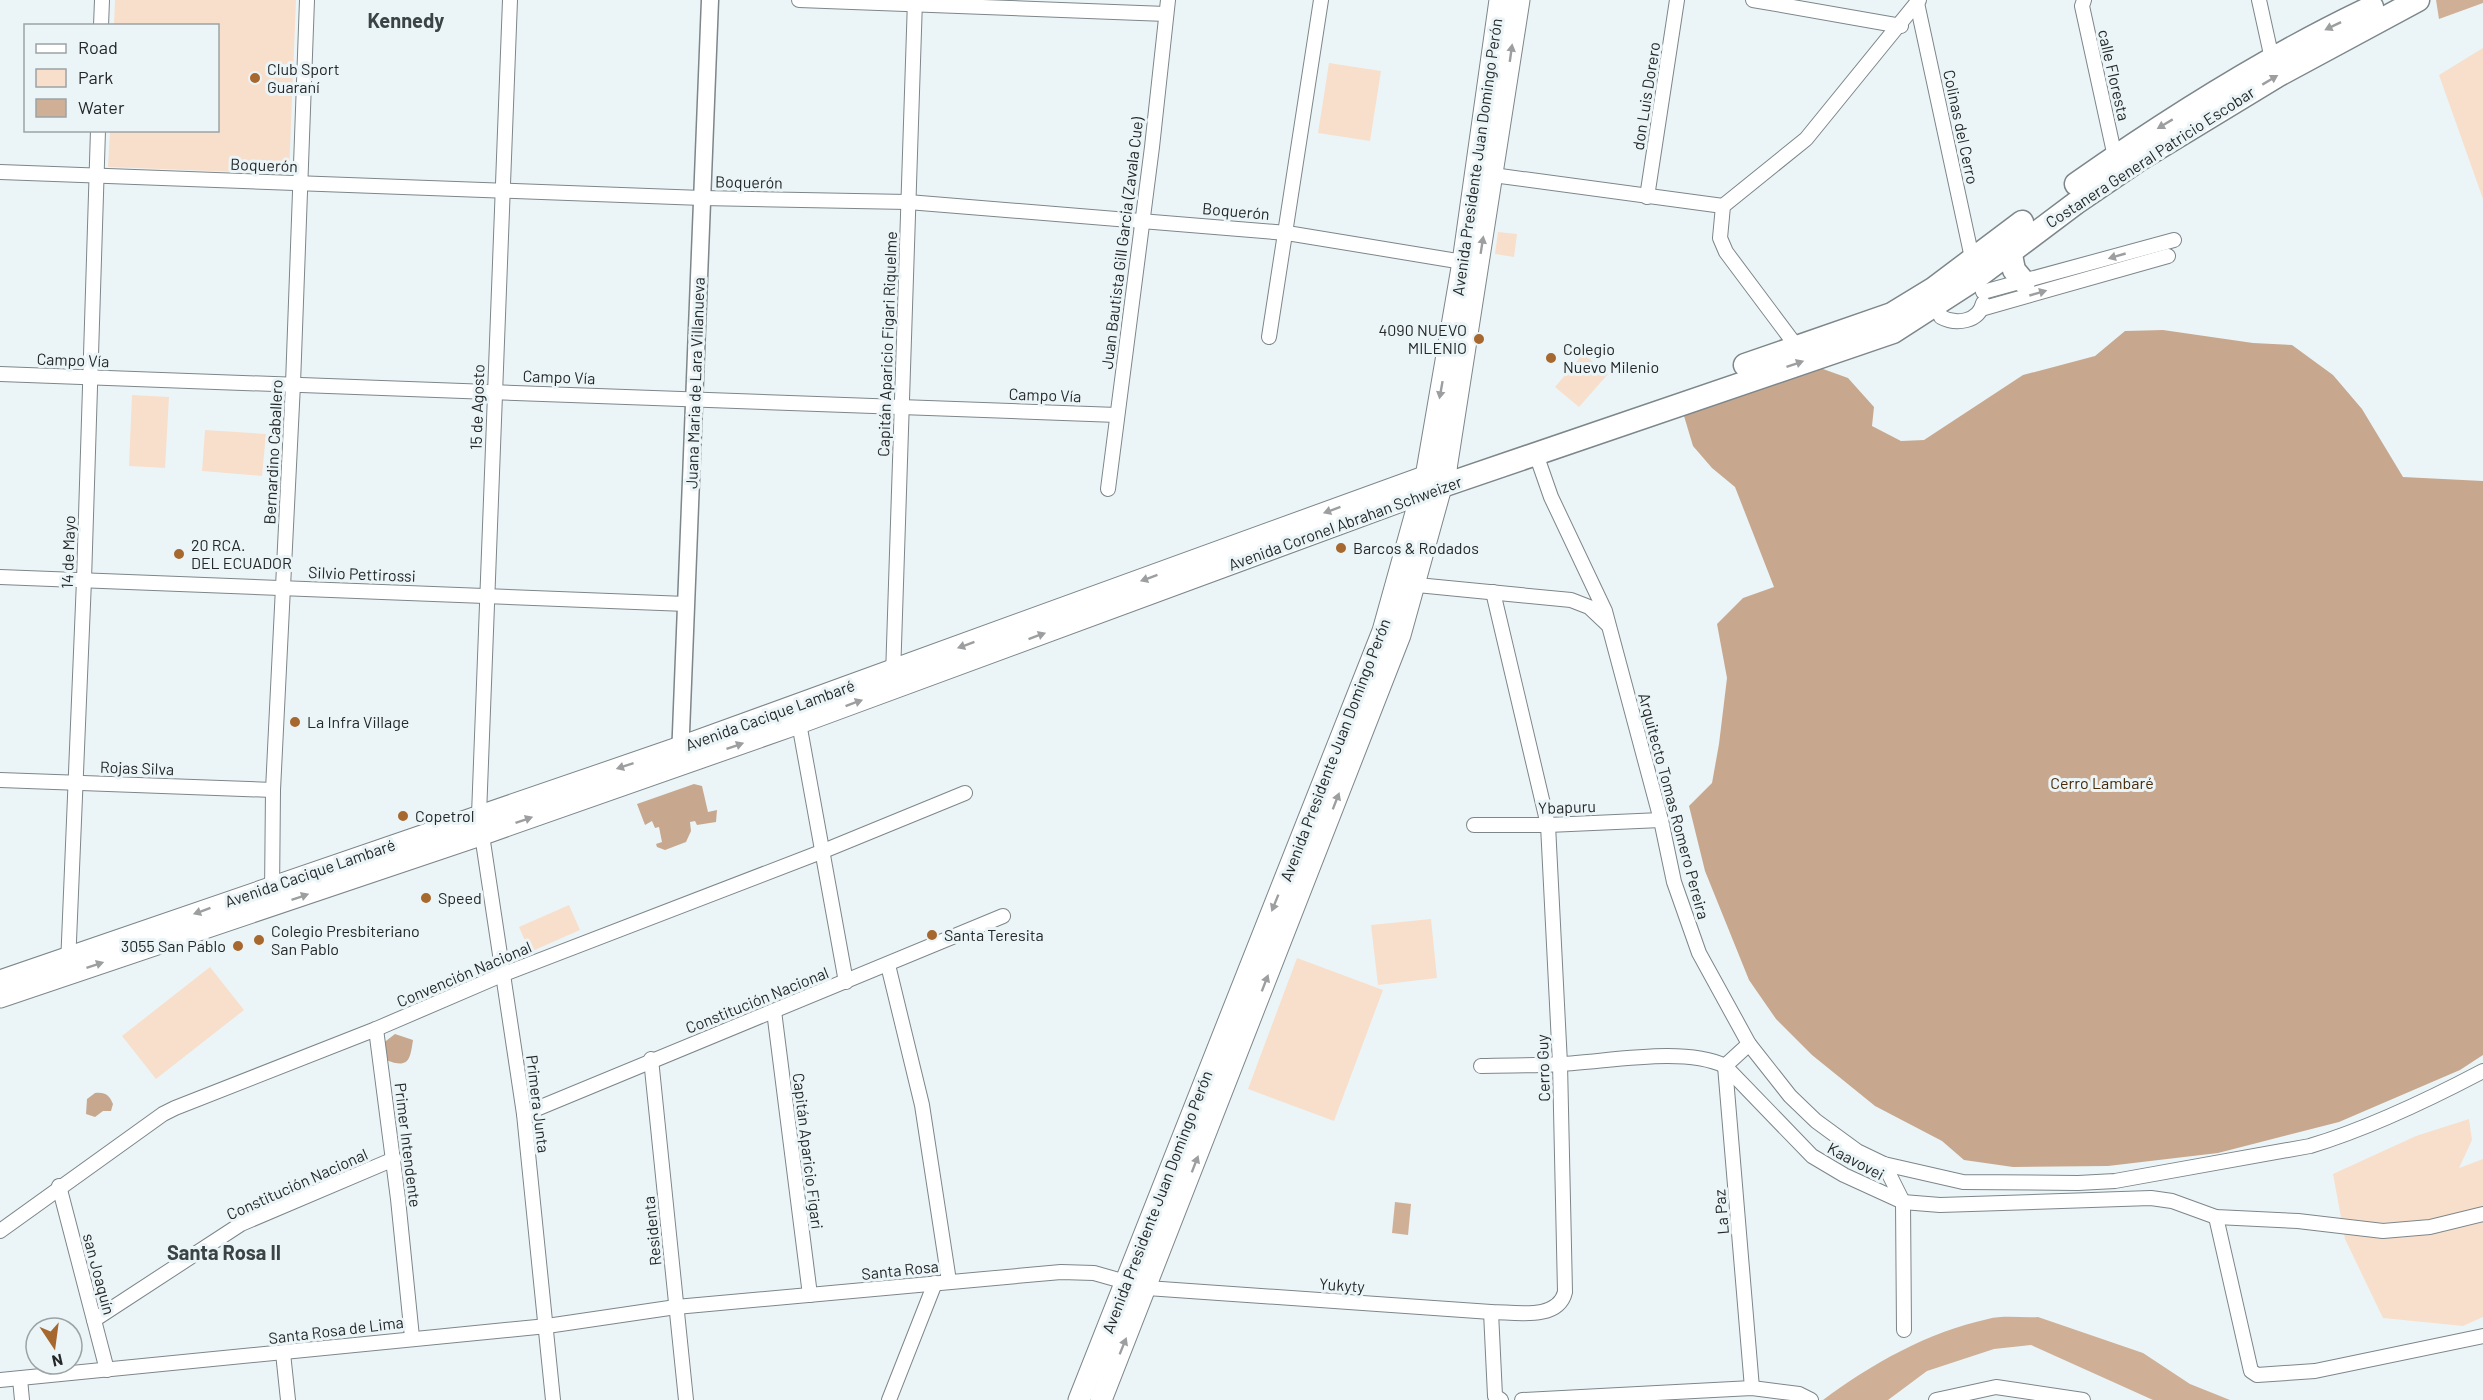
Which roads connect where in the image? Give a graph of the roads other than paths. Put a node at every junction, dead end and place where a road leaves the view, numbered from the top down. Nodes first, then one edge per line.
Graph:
1 (102, 0) edge
2 (307, 0) edge
3 (510, 0) edge
4 (710, 0) edge
5 (799, 0) edge
6 (1321, 0) edge
7 (1500, 0) edge
8 (1519, 0) edge
9 (1677, 0) edge
10 (1753, 0) edge
11 (2084, 0) edge
12 (2259, 0) edge
13 (2386, 0) edge
14 (2416, 1) edge
15 (915, 2) edge
16 (1918, 2) edge
17 (1167, 7) edge
18 (101, 24) edge
19 (1900, 26) junction
20 (2272, 59) junction
21 (98, 132) edge
22 (2115, 157) junction
23 (0, 172) edge
24 (96, 175) junction
25 (1493, 175) junction
26 (301, 183) junction
27 (503, 190) junction
28 (1647, 197) junction
29 (702, 198) junction
30 (908, 202) junction
31 (1723, 206) junction
32 (2037, 211) junction
33 (1141, 219) junction
34 (1287, 233) junction
35 (2174, 240) dead end
36 (2010, 250) junction
37 (2169, 256) dead end
38 (1972, 258) junction
39 (1463, 262) junction
40 (2024, 282) junction
41 (1969, 286) junction
42 (1475, 291) junction
43 (1937, 306) junction
44 (1982, 309) junction
45 (1893, 323) junction
46 (1269, 337) dead end
47 (1797, 347) junction
48 (0, 374) edge
49 (89, 377) junction
50 (293, 384) junction
51 (494, 392) junction
52 (695, 399) junction
53 (902, 406) junction
54 (1117, 415) junction
55 (1536, 454) junction
56 (1434, 482) junction
57 (1108, 489) dead end
58 (1371, 513) junction
59 (1409, 532) junction
60 (0, 577) edge
61 (84, 580) junction
62 (1405, 584) junction
63 (284, 587) junction
64 (1493, 592) junction
65 (486, 595) junction
66 (686, 604) junction
67 (1607, 624) junction
68 (893, 681) junction
69 (799, 723) junction
70 (1351, 737) junction
71 (680, 756) junction
72 (0, 780) edge
73 (74, 783) junction
74 (273, 790) junction
75 (965, 793) dead end
76 (1661, 820) junction
77 (480, 825) junction
78 (1474, 825) dead end
79 (1548, 825) junction
80 (821, 852) junction
81 (273, 896) junction
82 (1003, 916) dead end
83 (888, 965) junction
84 (68, 966) junction
85 (504, 974) junction
86 (0, 981) edge
87 (846, 982) junction
88 (0, 997) edge
89 (774, 1011) junction
90 (376, 1029) junction
91 (1749, 1044) junction
92 (651, 1059) junction
93 (1560, 1064) junction
94 (1481, 1066) dead end
95 (1725, 1066) junction
96 (2483, 1071) edge
97 (524, 1114) junction
98 (394, 1160) junction
99 (1884, 1164) junction
100 (59, 1186) junction
101 (1903, 1202) junction
102 (2483, 1214) edge
103 (2216, 1218) junction
104 (0, 1230) edge
105 (1126, 1281) junction
106 (942, 1282) junction
107 (1147, 1288) junction
108 (810, 1295) junction
109 (676, 1307) junction
110 (1557, 1308) joint
111 (1491, 1312) junction
112 (94, 1320) junction
113 (547, 1326) junction
114 (1904, 1330) dead end
115 (2483, 1336) edge
116 (412, 1337) junction
117 (283, 1353) junction
118 (107, 1370) junction
119 (20, 1379) junction
120 (0, 1380) edge
121 (1752, 1388) junction
122 (1805, 1397) edge
123 (22, 1400) edge
124 (288, 1400) edge
125 (553, 1400) edge
126 (686, 1400) edge
127 (890, 1400) edge
128 (1079, 1400) edge
129 (1101, 1400) edge
130 (1501, 1400) edge
131 (1522, 1400) edge
132 (1936, 1400) edge
133 (2083, 1400) edge

1 - 18 street
2 - 26 street, Bernardino Caballero
3 - 27 street, 15 de Agosto
4 - 29 street, Juana Maria de Lara Villanueva
5 - 15 street
6 - 34 street
7 - 39 main road, Avenida Presidente Juan Domingo Perón
25 -> 8 main road, Avenida Presidente Juan Domingo Perón
9 - 28 street, don Luis Dorero
10 - 19 street
11 - 22 street, calle Floresta
12 - 20 street
13 -> 20 highway, Costanera General Patricio Escobar
36 -> 14 highway, Costanera General Patricio Escobar
15 - 17 street
15 - 30 street, Capitán Aparicio Figari Riquelme
16 - 19 street
16 - 38 street, Colinas del Cerro
17 - 33 street, Juan Bautista Gill Garcia (Zavala Cue)
19 - 31 street
20 -> 22 highway, Costanera General Patricio Escobar
21 - 24 street, 14 de Mayo
22 - 32 highway, Costanera General Patricio Escobar
23 - 24 street, Boquerón
24 - 26 street, Boquerón
24 - 49 street, 14 de Mayo
25 - 28 street
42 -> 25 main road, Avenida Presidente Juan Domingo Perón
26 - 27 street, Boquerón
26 - 50 street, Bernardino Caballero
27 - 29 street, Boquerón
27 - 51 street, 15 de Agosto
28 - 31 street
29 - 30 street, Boquerón
29 - 52 street, Juana Maria de Lara Villanueva
30 - 33 street, Boquerón
30 - 53 street, Capitán Aparicio Figari Riquelme
31 - 47 street
32 - 38 highway, Costanera General Patricio Escobar
32 - 41 highway
33 - 34 street, Boquerón
33 - 54 street, Juan Bautista Gill Garcia (Zavala Cue)
34 - 39 street, Boquerón
34 - 46 street
35 -> 40 street
36 - 40 highway
36 - 41 highway, Costanera General Patricio Escobar
44 -> 37 street
38 - 45 highway, Costanera General Patricio Escobar
39 - 42 street
39 -> 56 main road, Avenida Presidente Juan Domingo Perón
40 - 41 street
41 - 43 highway
41 - 44 street
41 - 45 highway
42 - 56 main road, Avenida Presidente Juan Domingo Perón
43 - 44 street
43 - 45 highway
45 - 47 highway, Avenida Coronel Abrahan Schweizer
55 -> 45 highway, Avenida Coronel Abrahan Schweizer
47 - 56 highway, Avenida Coronel Abrahan Schweizer
48 - 49 street, Campo Vía
49 - 50 street, Campo Vía
49 - 61 street, 14 de Mayo
50 - 51 street, Campo Vía
50 - 63 street, Bernardino Caballero
51 - 52 street, Campo Vía
51 - 65 street, 15 de Agosto
52 - 53 street, Campo Vía
52 - 66 street, Juana Maria de Lara Villanueva
53 - 54 street, Campo Vía
53 - 68 street, Capitán Aparicio Figari Riquelme
54 - 57 street, Juan Bautista Gill Garcia (Zavala Cue)
55 - 56 highway, Avenida Coronel Abrahan Schweizer
55 - 67 street, Arquitecto Tomas Romero Pereira
56 - 58 main road, Avenida Coronel Abrahan Schweizer
56 - 59 main road, Avenida Presidente Juan Domingo Perón
56 - 62 main road, Avenida Presidente Juan Domingo Perón
56 -> 68 main road, Avenida Coronel Abrahan Schweizer
58 - 59 main road
68 -> 58 main road, Avenida Coronel Abrahan Schweizer
59 - 62 main road, Avenida Presidente Juan Domingo Perón
60 - 61 street, Silvio Pettirossi
61 - 63 street, Silvio Pettirossi
61 - 73 street, 14 de Mayo
62 - 64 street
62 - 70 main road, Avenida Presidente Juan Domingo Perón
63 - 65 street, Silvio Pettirossi
63 - 74 street, Bernardino Caballero
64 - 67 street
64 - 79 street, Cerro Guy
65 - 66 street, Silvio Pettirossi
65 - 77 street, 15 de Agosto
66 - 71 street, Juana Maria de Lara Villanueva
67 - 76 street, Arquitecto Tomas Romero Pereira
69 -> 68 main road, Avenida Coronel Abrahan Schweizer
68 - 71 main road, Avenida Cacique Lambaré
71 -> 69 main road, Avenida Cacique Lambaré
69 - 80 street
70 -> 105 main road, Avenida Presidente Juan Domingo Perón
107 -> 70 main road, Avenida Presidente Juan Domingo Perón
71 - 77 main road, Avenida Cacique Lambaré
72 - 73 street, Rojas Silva
73 - 74 street, Rojas Silva
73 - 84 street, 14 de Mayo
74 - 81 street, Bernardino Caballero
75 - 80 street, Convención Nacional
76 - 79 street, Ybapuru
76 - 91 street, Arquitecto Tomas Romero Pereira
77 - 81 main road, Avenida Cacique Lambaré
77 - 85 street, Primera Junta
78 - 79 street, Ybapuru
79 - 93 street, Cerro Guy
80 - 85 street, Convención Nacional
80 - 87 street
81 - 84 main road, Avenida Cacique Lambaré
82 - 83 street, Constitución Nacional
83 - 87 street, Constitución Nacional
83 - 106 street
84 - 86 main road, Avenida Cacique Lambaré
84 - 88 main road, Avenida Cacique Lambaré
85 - 90 street, Convención Nacional
85 - 97 street, Primera Junta
87 - 89 street, Constitución Nacional
89 - 92 street, Constitución Nacional
89 - 108 street, Capitán Aparicio Figari
90 - 98 street, Primer Intendente
90 - 100 street, Convención Nacional
91 - 95 street
91 - 99 street, Arquitecto Tomas Romero Pereira
92 - 97 street, Constitución Nacional
92 - 109 street, Residenta
93 - 94 street, Kaavovei
93 - 95 street, Kaavovei
93 - 110 street, Cerro Guy
95 - 101 street, Kaavovei
95 - 121 street, La Paz
96 - 99 street, Arquitecto Tomas Romero Pereira
97 - 113 street, Primera Junta
98 - 112 street, Constitución Nacional
98 - 116 street, Primer Intendente
99 - 101 street
100 - 104 street, Convención Nacional
100 - 112 street, san Joaquín
101 - 103 street, Kaavovei
101 - 114 street
102 - 103 street, Kaavovei
103 - 115 street
105 - 106 street, Santa Rosa
105 - 107 street, Yukyty
105 - 128 main road, Avenida Presidente Juan Domingo Perón
106 - 108 street, Santa Rosa
106 - 127 street
107 - 111 street, Yukyty
129 -> 107 main road, Avenida Presidente Juan Domingo Perón
108 - 109 street, Santa Rosa
109 - 113 street, Santa Rosa de Lima
109 - 126 street, Residenta
110 - 111 street, Yukyty
111 - 130 street
112 - 118 street, san Joaquín
113 - 116 street, Santa Rosa de Lima
113 - 125 street, Primera Junta
116 - 117 street, Santa Rosa de Lima
117 - 118 street, Santa Rosa de Lima
117 - 124 street
118 - 119 street, Santa Rosa de Lima
119 - 120 street, Santa Rosa de Lima
119 - 123 street
121 - 122 street
121 - 131 street
132 - 133 street

